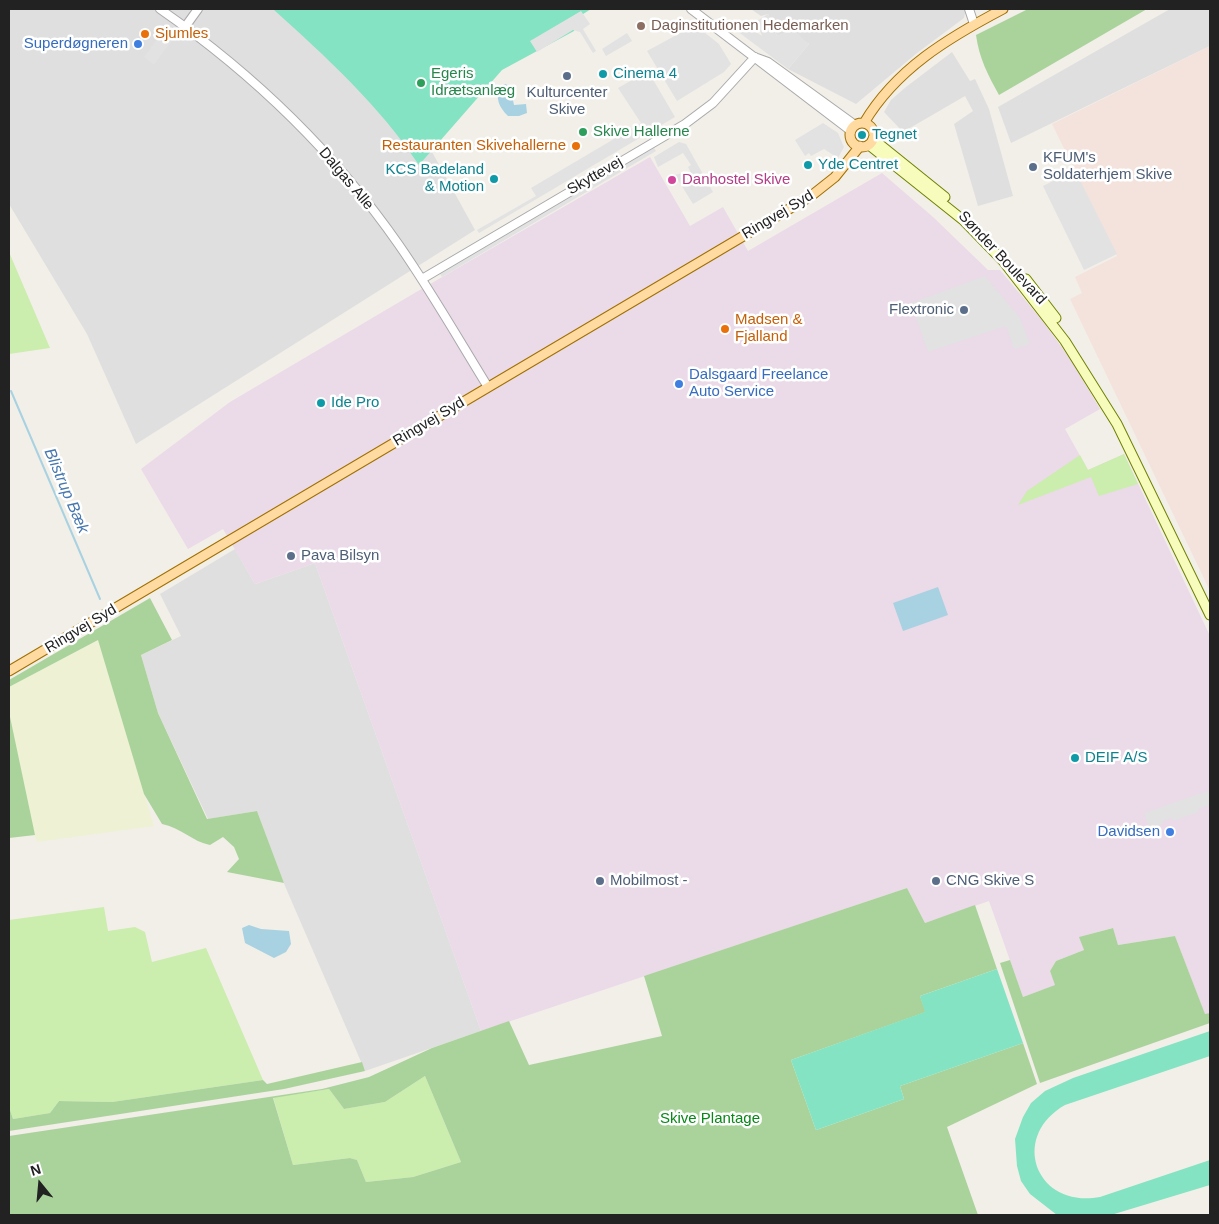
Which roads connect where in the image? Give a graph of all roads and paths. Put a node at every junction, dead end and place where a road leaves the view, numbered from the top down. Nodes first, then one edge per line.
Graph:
1 (160, 9) edge
2 (198, 9) edge
3 (691, 9) edge
4 (969, 9) edge
5 (1003, 9) edge
6 (974, 24) junction
7 (185, 27) junction
8 (755, 57) junction
9 (860, 126) junction
10 (864, 143) junction
11 (422, 279) junction
12 (488, 387) junction
13 (1210, 615) edge
14 (9, 671) edge

1 - 7 street, Dalgas Alle
2 - 7 street
3 - 8 street
4 - 6 street
5 - 6 main road
6 - 9 main road
7 - 11 street, Dalgas Alle
8 - 9 street
8 - 11 street, Skyttevej
9 - 10 main road
9 - 10 main road
10 - 12 main road, Ringvej Syd
10 - 13 main road, Sønder Boulevard
11 - 12 street, Dalgas Alle
12 - 14 main road, Ringvej Syd

